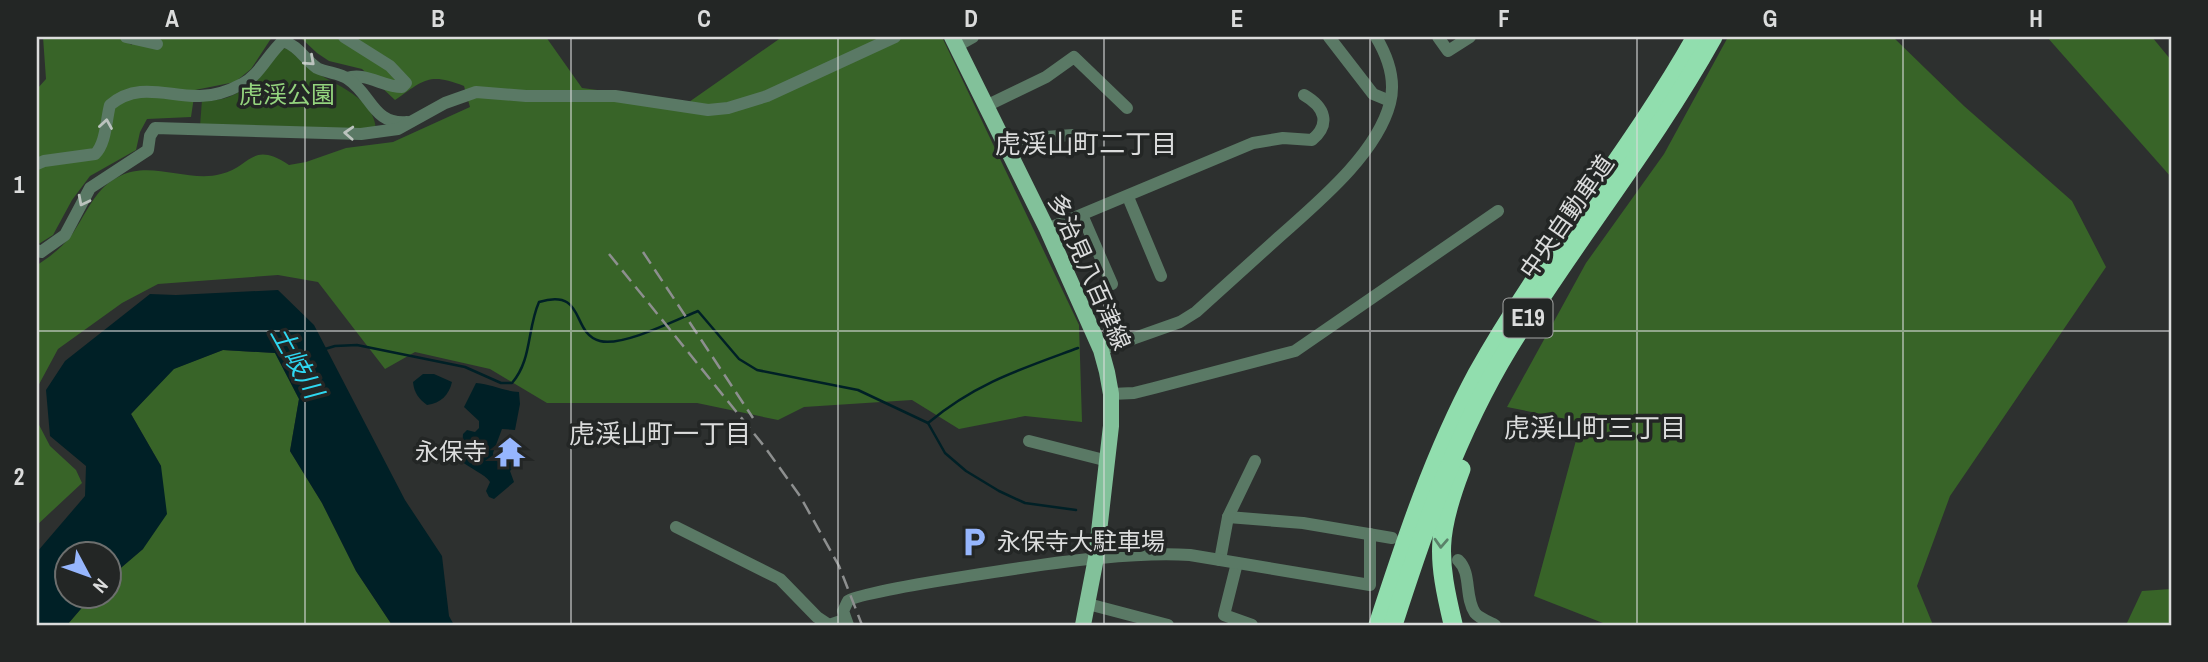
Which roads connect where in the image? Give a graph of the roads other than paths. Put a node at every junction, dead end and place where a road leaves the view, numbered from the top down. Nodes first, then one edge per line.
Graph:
1 (126, 37) edge
2 (344, 37) edge
3 (895, 37) edge
4 (973, 37) edge
5 (1329, 37) edge
6 (1376, 37) edge
7 (1437, 37) edge
8 (1469, 37) edge
9 (1696, 37) edge
10 (1713, 37) edge
11 (955, 41) edge
12 (157, 44) dead end
13 (347, 78) junction
14 (1304, 95) dead end
15 (1390, 101) junction
16 (986, 106) junction
17 (1127, 108) dead end
18 (381, 117) junction
19 (414, 121) junction
20 (376, 133) junction
21 (1073, 135) dead end
22 (1003, 140) junction
23 (37, 164) edge
24 (1128, 197) junction
25 (1498, 211) dead end
26 (1082, 215) junction
27 (1047, 229) junction
28 (38, 252) edge
29 (1567, 259) junction
30 (1161, 276) dead end
31 (1112, 284) dead end
32 (1101, 350) junction
33 (1111, 394) junction
34 (1029, 441) dead end
35 (1108, 461) junction
36 (1255, 461) dead end
37 (1228, 517) junction
38 (676, 527) dead end
39 (1370, 534) junction
40 (1392, 538) dead end
41 (1096, 558) junction
42 (1458, 559) dead end
43 (1220, 561) junction
44 (1237, 563) junction
45 (1088, 604) junction
46 (846, 623) edge
47 (1453, 624) edge
48 (1083, 625) edge
49 (1168, 625) edge
50 (1252, 625) edge
51 (1378, 625) edge
52 (1393, 625) edge
53 (1495, 625) edge

1 - 12 street
2 - 13 street
3 - 19 street
4 - 11 street
5 - 15 street
6 - 15 street
7 - 8 street
9 - 51 highway, 中央自動車道 / E19
10 - 29 highway, 中央自動車道 / E19
11 - 16 main road, 多治見八百津線
13 - 18 street
23 -> 13 street
14 - 24 street
15 - 32 street
16 - 17 street
16 - 22 main road, 多治見八百津線
18 - 19 street
18 - 20 street
19 - 20 street
20 -> 28 street
21 - 22 street
22 - 27 main road, 多治見八百津線
24 - 26 street
24 - 30 street
25 - 33 street
26 - 27 street
26 - 31 street
27 - 32 main road, 多治見八百津線
29 -> 47 highway
29 - 52 highway, 中央自動車道 / E19
32 - 33 main road, 多治見八百津線
33 - 35 main road, 多治見八百津線
34 - 35 street
35 - 41 main road, 多治見八百津線
36 - 37 street
37 - 39 street
37 - 43 street
38 - 46 street
39 - 40 street
39 - 44 street
41 - 43 street
41 - 45 main road, 多治見八百津線
41 - 46 street
42 - 53 street
43 - 44 street
44 - 50 street
45 - 48 main road, 多治見八百津線
45 - 49 street

